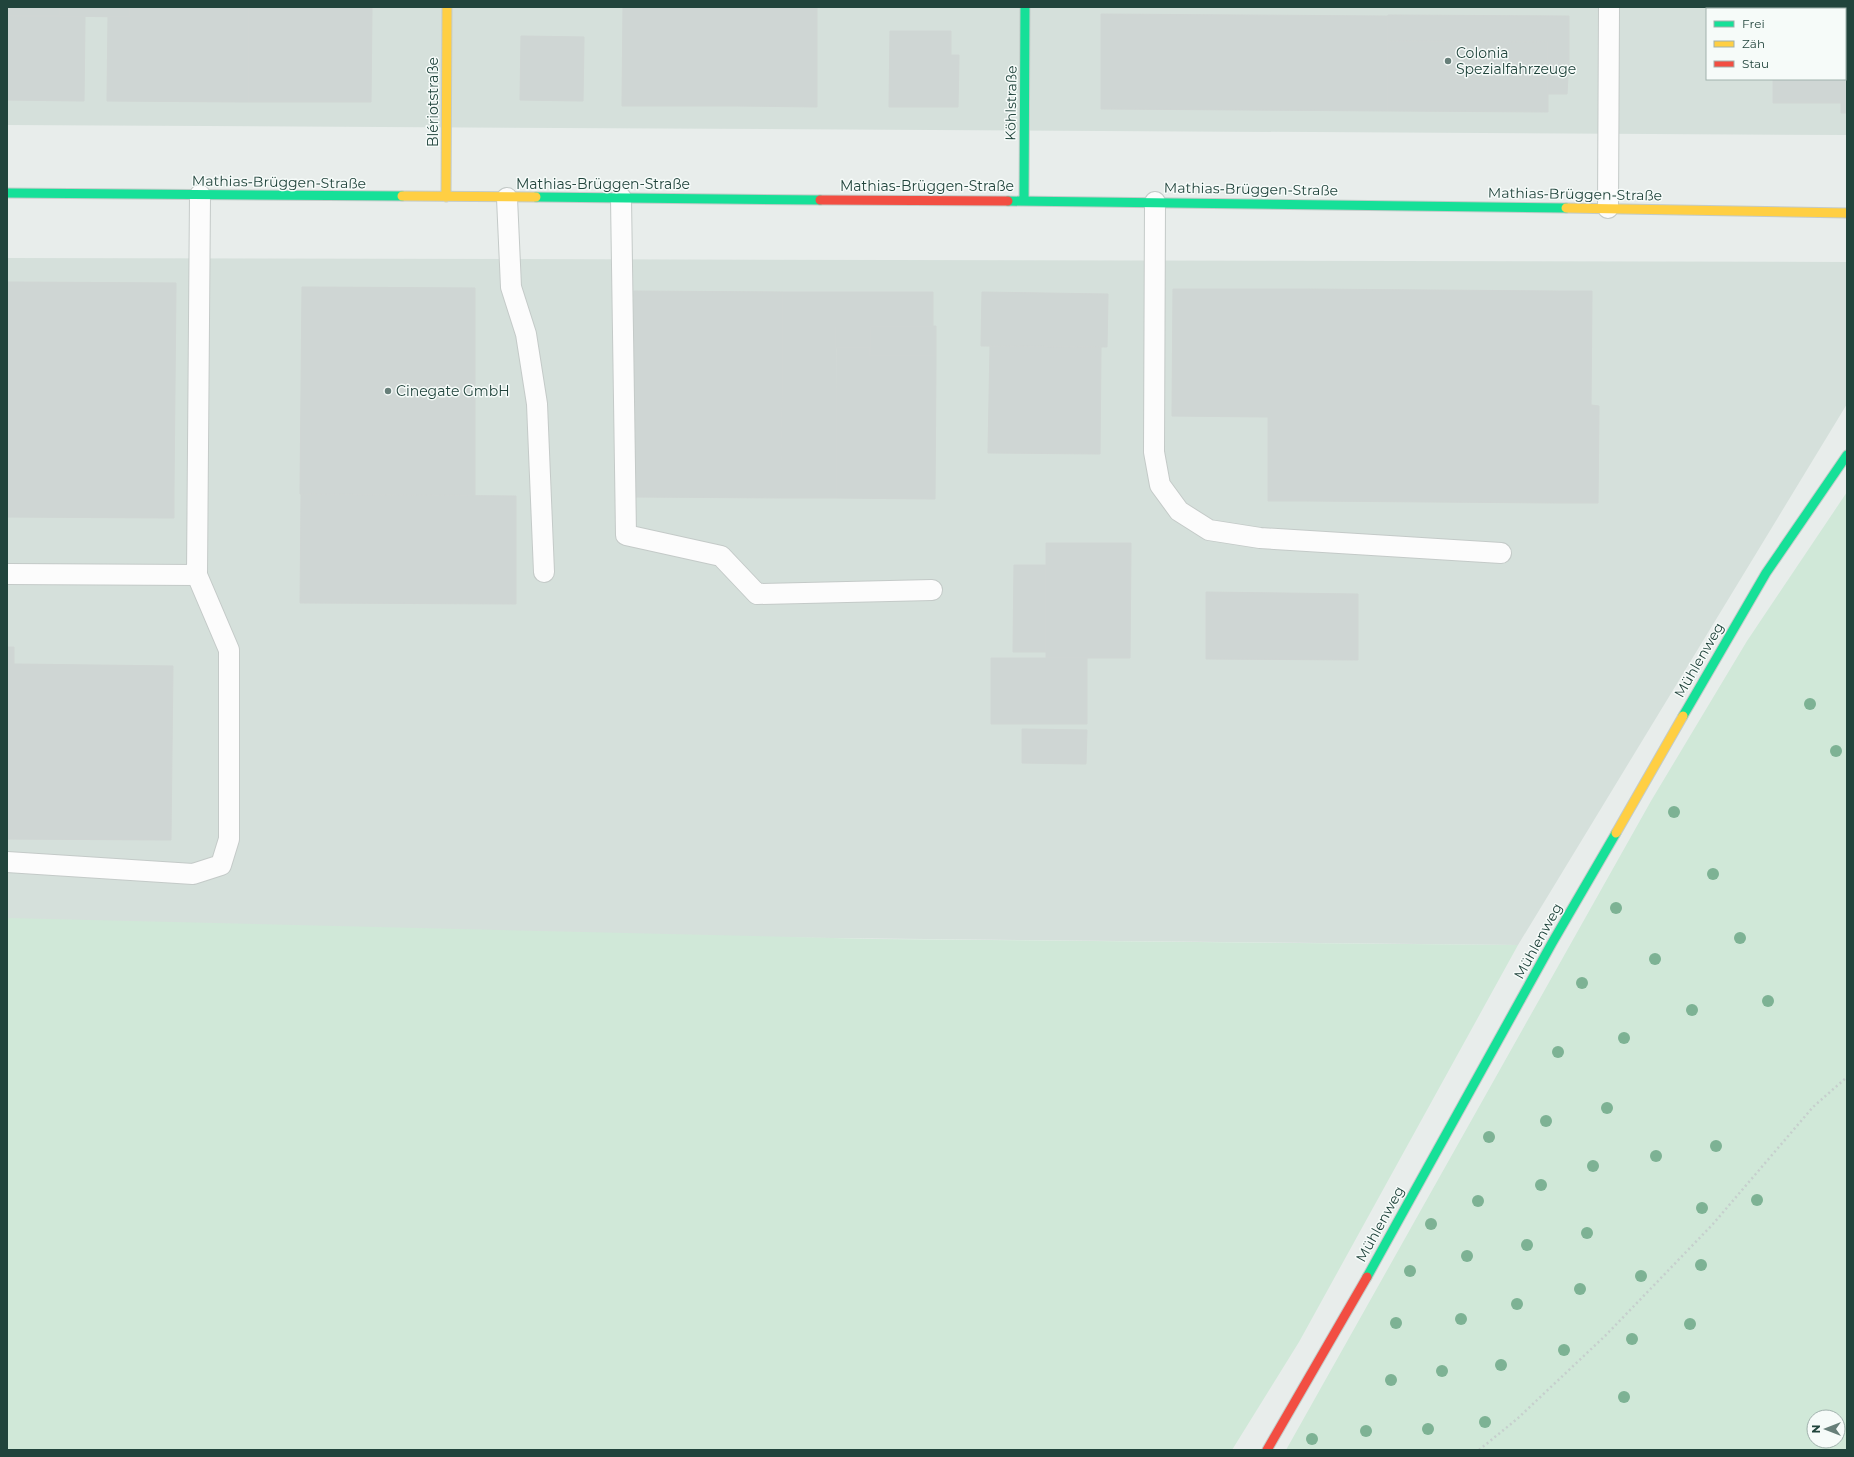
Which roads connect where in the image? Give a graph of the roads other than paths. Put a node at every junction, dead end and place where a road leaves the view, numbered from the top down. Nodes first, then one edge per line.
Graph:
1 (447, 7) edge
2 (1026, 7) edge
3 (1609, 7) edge
4 (7, 193) edge
5 (200, 195) junction
6 (446, 197) junction
7 (507, 198) junction
8 (622, 198) junction
9 (1024, 200) junction
10 (1155, 202) junction
11 (1608, 208) junction
12 (1847, 213) edge
13 (1847, 455) edge
14 (1501, 553) dead end
15 (544, 572) dead end
16 (7, 574) edge
17 (197, 575) junction
18 (932, 590) dead end
19 (7, 862) edge
20 (1267, 1450) edge

1 - 6 street, Blériotstraße
2 - 9 street, Köhlstraße
3 - 11 lane
4 - 5 street, Mathias-Brüggen-Straße
5 - 6 street, Mathias-Brüggen-Straße
5 - 17 lane
6 - 7 street, Mathias-Brüggen-Straße
7 - 8 street, Mathias-Brüggen-Straße
7 - 15 lane
8 - 9 street, Mathias-Brüggen-Straße
8 - 18 lane
9 - 10 street, Mathias-Brüggen-Straße
10 - 11 street, Mathias-Brüggen-Straße
10 - 14 lane
11 - 12 street, Mathias-Brüggen-Straße
13 - 20 street, Mühlenweg
16 - 17 lane
17 - 19 lane

